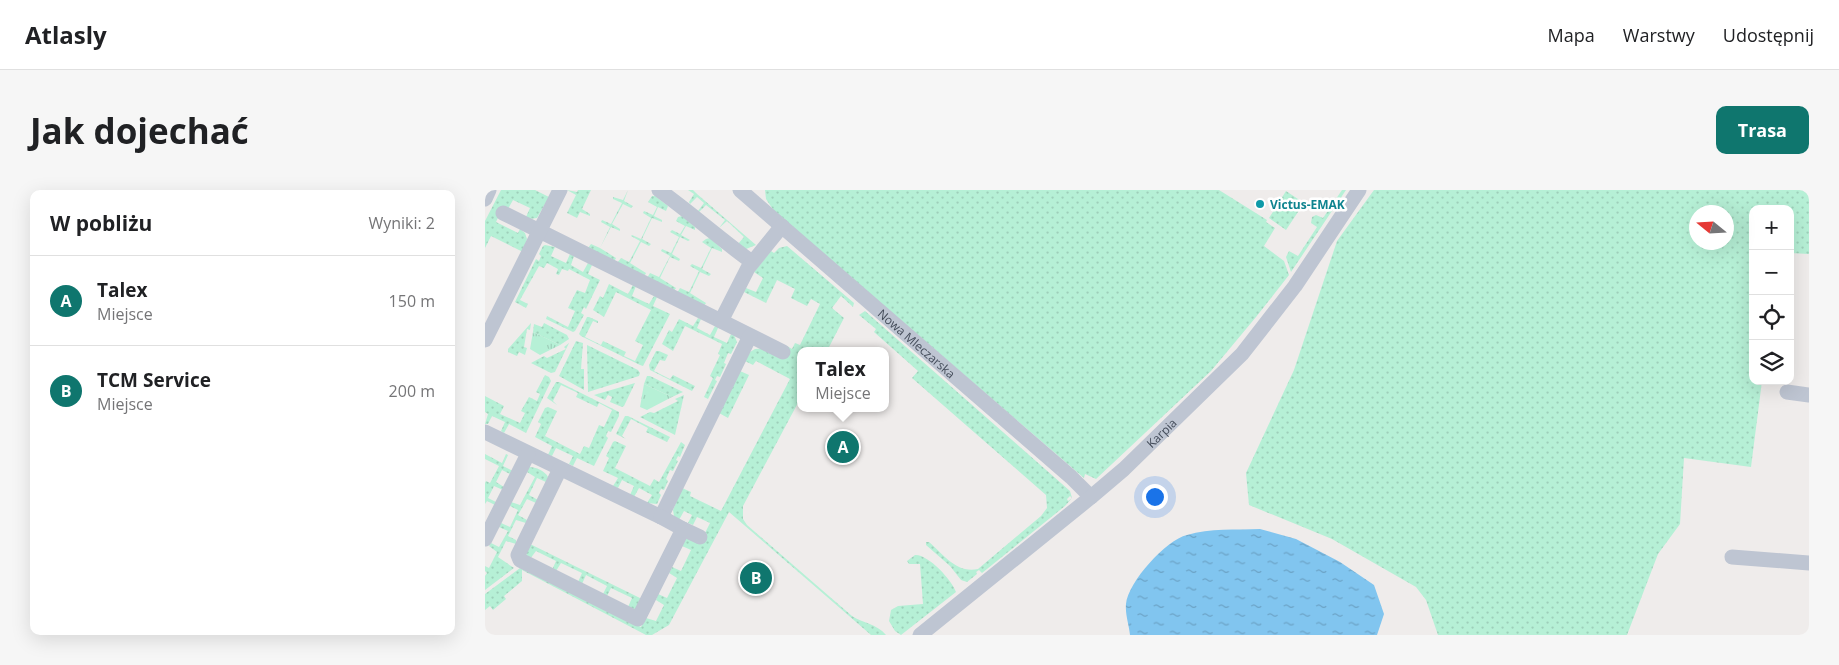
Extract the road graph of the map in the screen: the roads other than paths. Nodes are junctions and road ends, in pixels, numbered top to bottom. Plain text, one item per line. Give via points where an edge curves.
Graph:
1 (489, 190) edge
2 (560, 190) edge
3 (659, 190) edge
4 (740, 190) edge
5 (1359, 190) edge
6 (485, 198) edge
7 (503, 214) dead end
8 (782, 226) junction
9 (539, 231) junction
10 (752, 262) junction
11 (721, 321) junction
12 (750, 336) junction
13 (485, 340) edge
14 (783, 352) dead end
15 (1787, 392) dead end
16 (1809, 395) edge
17 (485, 432) edge
18 (528, 454) junction
19 (560, 469) junction
20 (1091, 497) junction
21 (661, 517) junction
22 (683, 529) junction
23 (700, 537) dead end
24 (485, 539) edge
25 (1732, 557) dead end
26 (1809, 564) edge
27 (920, 635) edge

1 - 6 street
2 - 9 street
3 - 10 street
4 - 8 street, Nowa Mleczarska
5 - 20 street, Karpia via 1295,286 1242,354
7 - 9 street
8 - 10 street
8 - 20 street, Nowa Mleczarska
9 - 11 street
9 - 13 street
10 - 11 street
11 - 12 street
12 - 14 street
12 - 21 street
15 - 16 street
17 - 18 street
18 - 19 street
18 - 24 street
19 - 21 street
19 - 22 street via 518,555 520,560 638,619
20 - 27 street, Karpia
21 - 22 street
22 - 23 street
25 - 26 street

